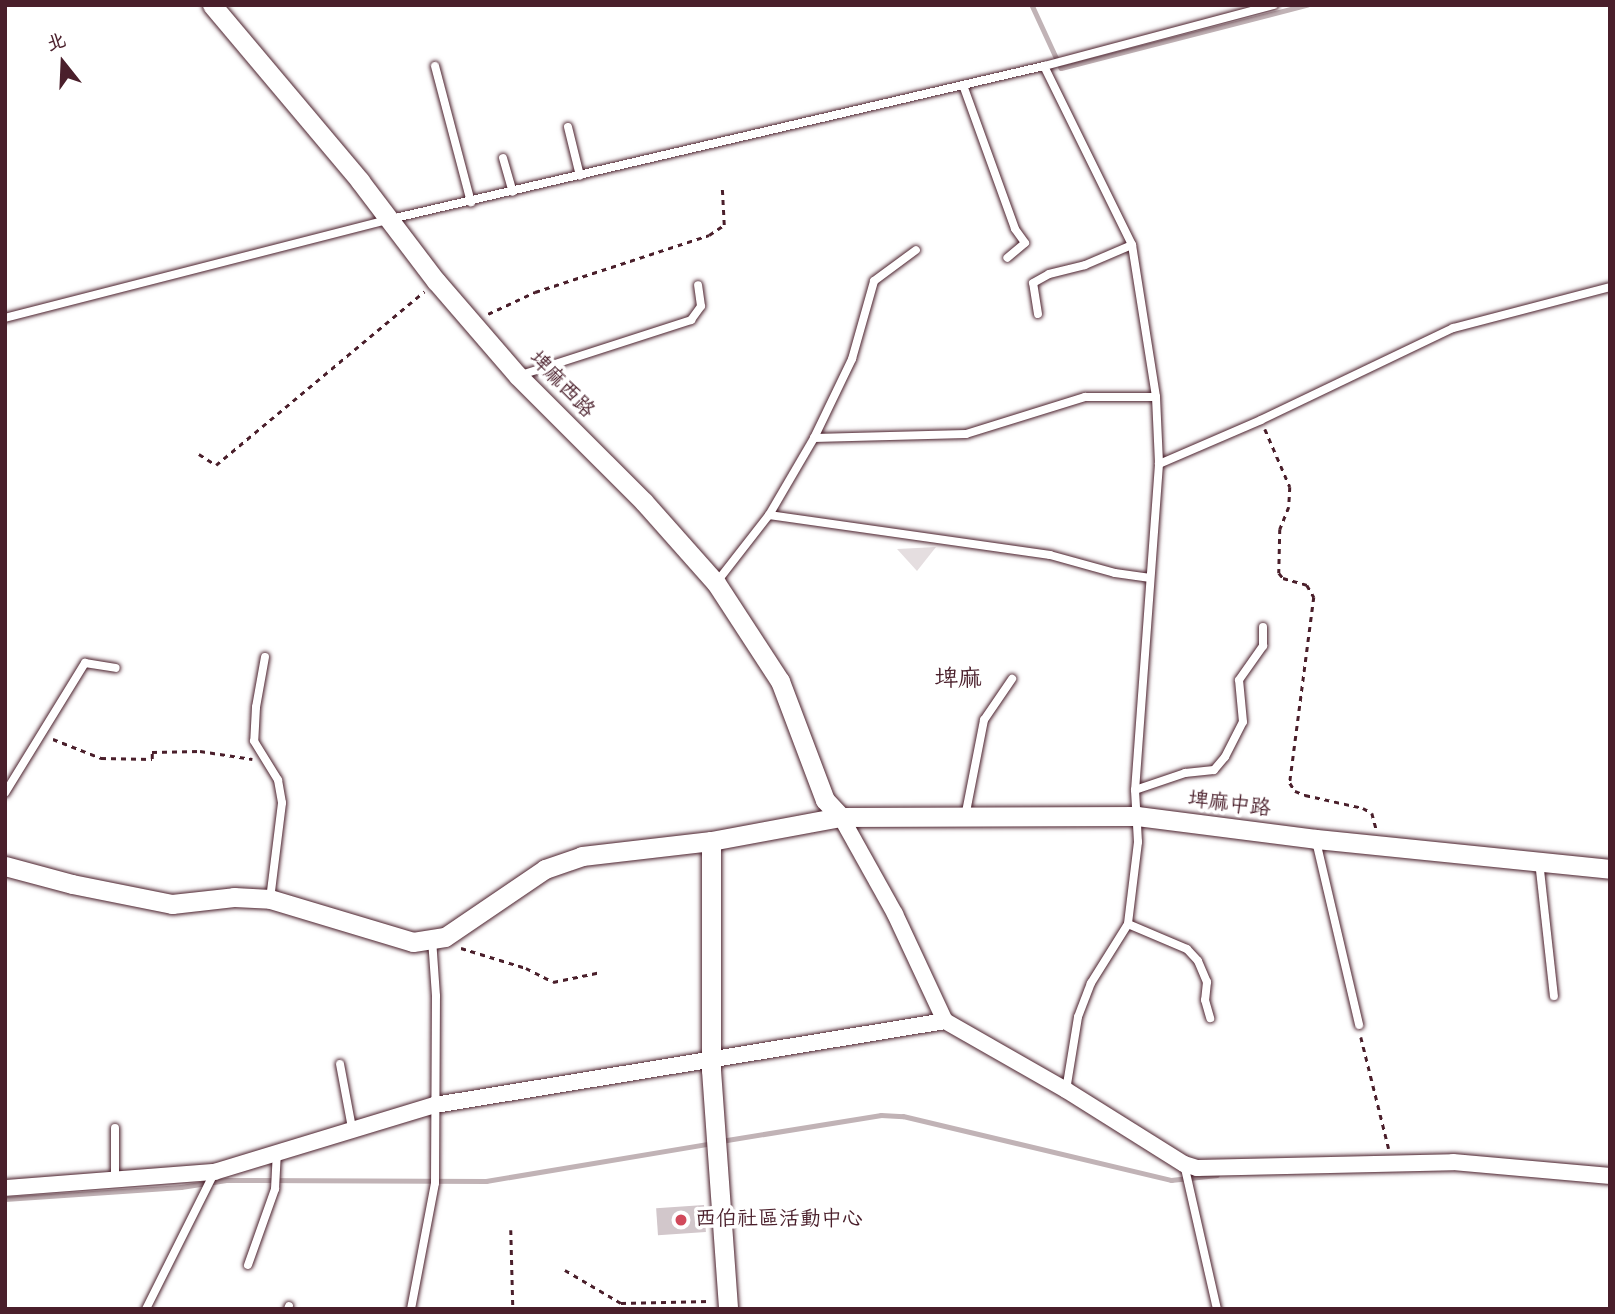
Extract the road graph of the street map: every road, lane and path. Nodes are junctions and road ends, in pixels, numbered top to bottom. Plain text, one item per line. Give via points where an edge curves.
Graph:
1 (212, 5) edge
2 (1275, 5) edge
3 (1048, 65) junction
4 (435, 66) dead end
5 (964, 85) junction
6 (568, 127) dead end
7 (503, 158) dead end
8 (580, 176) junction
9 (722, 188) dead end
10 (513, 192) junction
11 (471, 202) junction
12 (391, 219) junction
13 (1132, 245) junction
14 (916, 250) dead end
15 (1007, 258) dead end
16 (436, 281) junction
17 (698, 285) dead end
18 (1610, 287) edge
19 (1038, 314) dead end
20 (5, 318) edge
21 (474, 321) junction
22 (518, 376) junction
23 (1156, 397) junction
24 (1261, 419) junction
25 (814, 438) junction
26 (199, 454) dead end
27 (1159, 464) junction
28 (769, 515) junction
29 (1149, 578) junction
30 (716, 583) junction
31 (1263, 627) dead end
32 (265, 657) dead end
33 (116, 668) dead end
34 (1012, 679) dead end
35 (44, 735) junction
36 (265, 760) junction
37 (1135, 790) junction
38 (5, 793) edge
39 (1137, 816) junction
40 (841, 817) junction
41 (965, 817) junction
42 (1316, 839) junction
43 (711, 841) junction
44 (1379, 846) junction
45 (1539, 861) junction
46 (5, 866) edge
47 (1610, 869) edge
48 (270, 899) junction
49 (1128, 924) junction
50 (438, 938) junction
51 (601, 972) dead end
52 (1554, 996) dead end
53 (1210, 1018) dead end
54 (945, 1020) junction
55 (1359, 1026) joint
56 (712, 1058) junction
57 (340, 1065) dead end
58 (1066, 1090) junction
59 (435, 1105) junction
60 (115, 1128) dead end
61 (352, 1128) junction
62 (277, 1152) junction
63 (1392, 1163) junction
64 (1184, 1164) junction
65 (214, 1172) junction
66 (1610, 1176) edge
67 (115, 1181) junction
68 (5, 1188) edge
69 (511, 1230) dead end
70 (248, 1265) dead end
71 (565, 1270) dead end
72 (728, 1305) edge
73 (146, 1309) edge
74 (411, 1309) edge
75 (513, 1309) edge
76 (1217, 1309) edge

1 - 12 street, 埤麻西路
2 - 3 lane
3 - 5 lane
3 - 13 lane
4 - 11 lane
5 - 8 lane
5 - 15 lane via 1024,243
6 - 8 lane
7 - 10 lane
8 - 10 lane
9 - 21 path via 724,225 709,235 535,292
10 - 11 lane
11 - 12 lane
12 - 16 street, 埤麻西路
12 - 20 lane
13 - 19 lane via 1033,284
13 - 23 lane
14 - 25 lane via 874,281 852,359
16 - 21 street, 埤麻西路
16 - 26 path via 216,465
17 - 22 lane via 701,306 691,320
18 - 24 lane via 1453,328
21 - 22 street, 埤麻西路
22 - 30 street, 埤麻西路 via 644,502
23 - 25 lane via 1085,397 966,434
23 - 27 lane
24 - 27 lane
24 - 44 path via 1290,487 1289,507 1280,529 1279,573 1307,585 1314,597 1290,783 1305,795 1372,813
25 - 28 lane
27 - 29 lane
28 - 29 lane via 1050,555
28 - 30 lane
29 - 37 lane
30 - 40 street, 埤麻西路 via 780,681 825,800
31 - 37 lane via 1263,646 1239,680 1243,722 1225,757 1214,770 1185,772
32 - 36 lane via 254,741
33 - 35 lane via 85,663
34 - 41 lane via 984,720
35 - 36 path via 102,758 152,758 152,752 200,751
35 - 38 lane
36 - 48 lane via 278,780 282,803
37 - 39 lane
39 - 41 street, 埤麻中路
39 - 42 street, 埤麻中路
39 - 49 lane
40 - 41 street, 埤麻中路
40 - 43 street, 埤麻中路
40 - 54 street via 895,914
42 - 44 street, 埤麻中路
42 - 55 lane
43 - 50 street, 埤麻中路 via 582,856 545,869
43 - 56 street
44 - 45 street, 埤麻中路
45 - 47 street, 埤麻中路
45 - 52 lane
46 - 48 street via 173,904 234,897
48 - 50 street via 413,942
49 - 53 lane via 1187,949 1198,961 1207,982
49 - 58 lane via 1091,983 1078,1017
50 - 51 path via 526,968 552,982
50 - 59 lane
54 - 56 street
54 - 58 street
55 - 63 path
56 - 59 street
56 - 72 street
57 - 61 lane
58 - 64 street
59 - 61 street
59 - 74 lane via 435,1183
60 - 67 lane
61 - 62 street
62 - 65 street
62 - 70 lane via 275,1189
63 - 64 street via 1197,1168
63 - 66 street via 1453,1162
64 - 76 lane
65 - 67 street
65 - 73 lane
67 - 68 street
69 - 75 path
71 - 72 path via 621,1303

